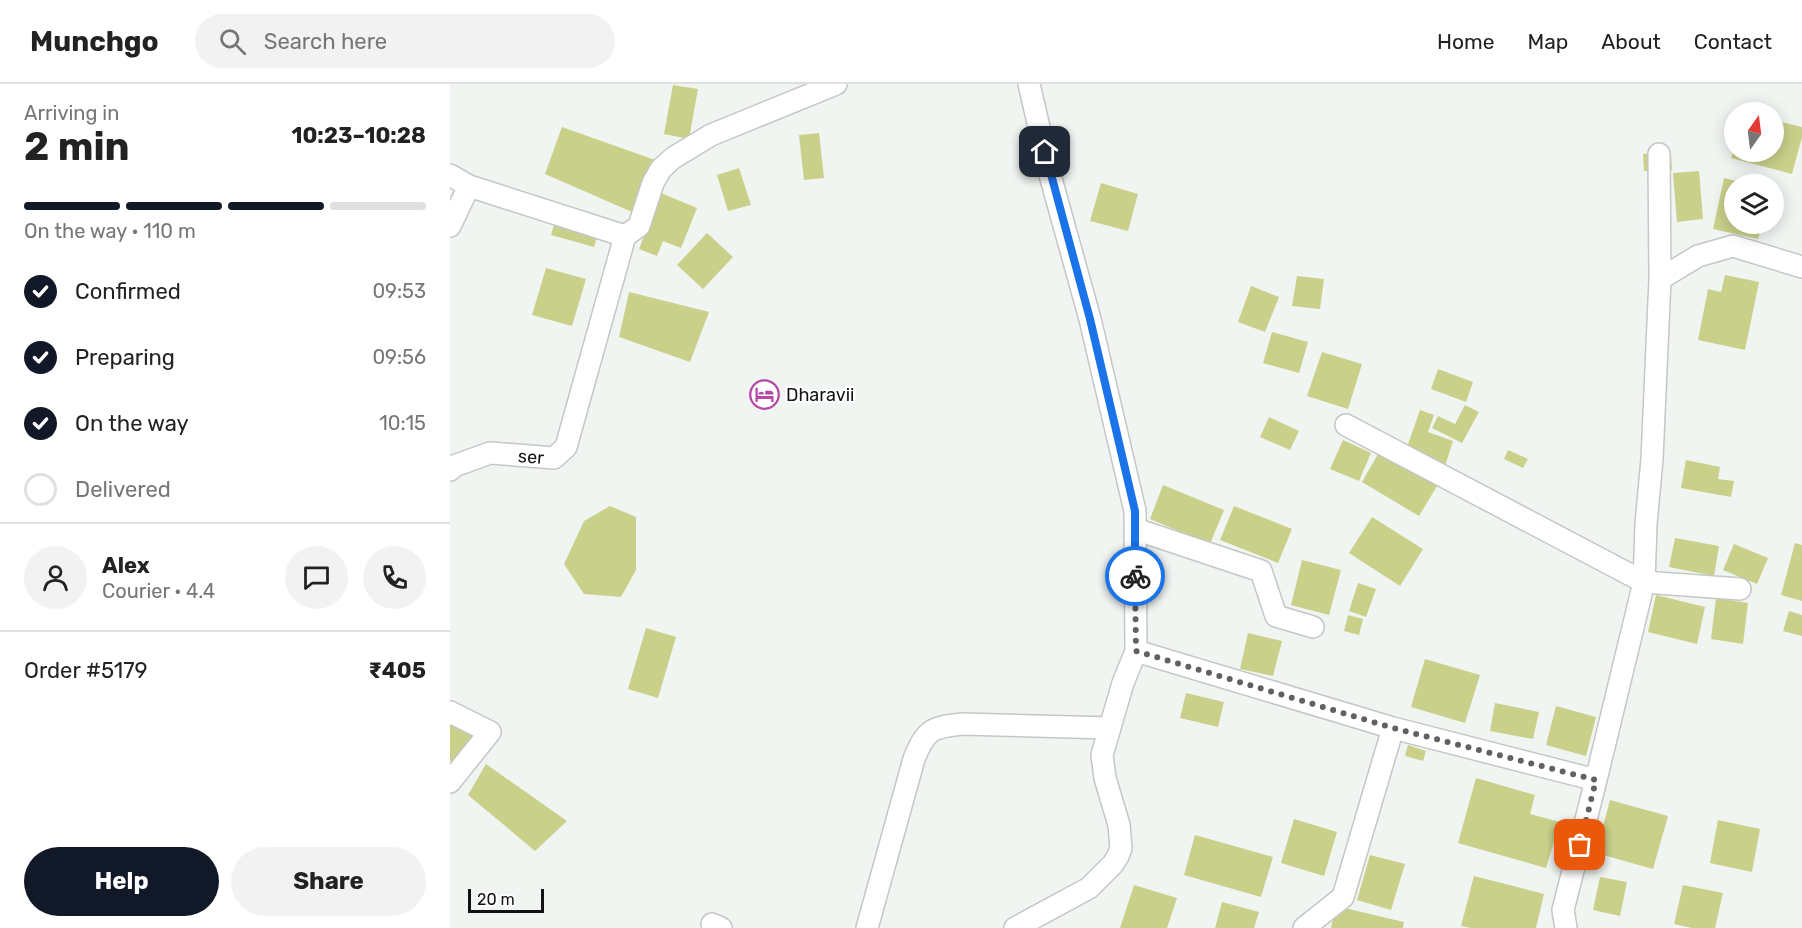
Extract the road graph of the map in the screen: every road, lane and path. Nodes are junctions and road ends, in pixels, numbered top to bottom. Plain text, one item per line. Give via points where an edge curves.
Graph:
1 (836, 84) edge
2 (1029, 84) edge
3 (1659, 154) dead end
4 (450, 175) edge
5 (469, 186) junction
6 (450, 226) edge
7 (625, 236) junction
8 (1802, 267) edge
9 (1660, 279) junction
10 (1346, 425) dead end
11 (450, 470) edge
12 (1135, 529) junction
13 (1644, 582) junction
14 (1740, 589) dead end
15 (1313, 627) dead end
16 (1136, 651) junction
17 (450, 712) edge
18 (1110, 728) junction
19 (1393, 728) junction
20 (1596, 780) junction
21 (450, 782) edge
22 (867, 928) edge
23 (1015, 928) edge
24 (1304, 928) edge
25 (1566, 928) edge

1 - 7 street via 684,149 661,169 652,183 639,226
2 - 12 street via 1090,319 1135,511
3 - 9 street
4 - 5 street
5 - 6 street
5 - 7 street
7 - 11 street, ser via 566,447 554,458 490,453
8 - 9 street via 1733,246 1698,256
9 - 13 street
10 - 13 street
12 - 15 street via 1261,571 1276,616
12 - 16 street
13 - 14 street
13 - 20 street
16 - 18 street
16 - 19 street
17 - 21 street via 490,732
18 - 22 street via 963,724 927,734 914,759
18 - 23 street via 1102,765 1119,825 1118,856 1089,888
19 - 20 street
19 - 24 street via 1343,897
20 - 25 street via 1563,910

